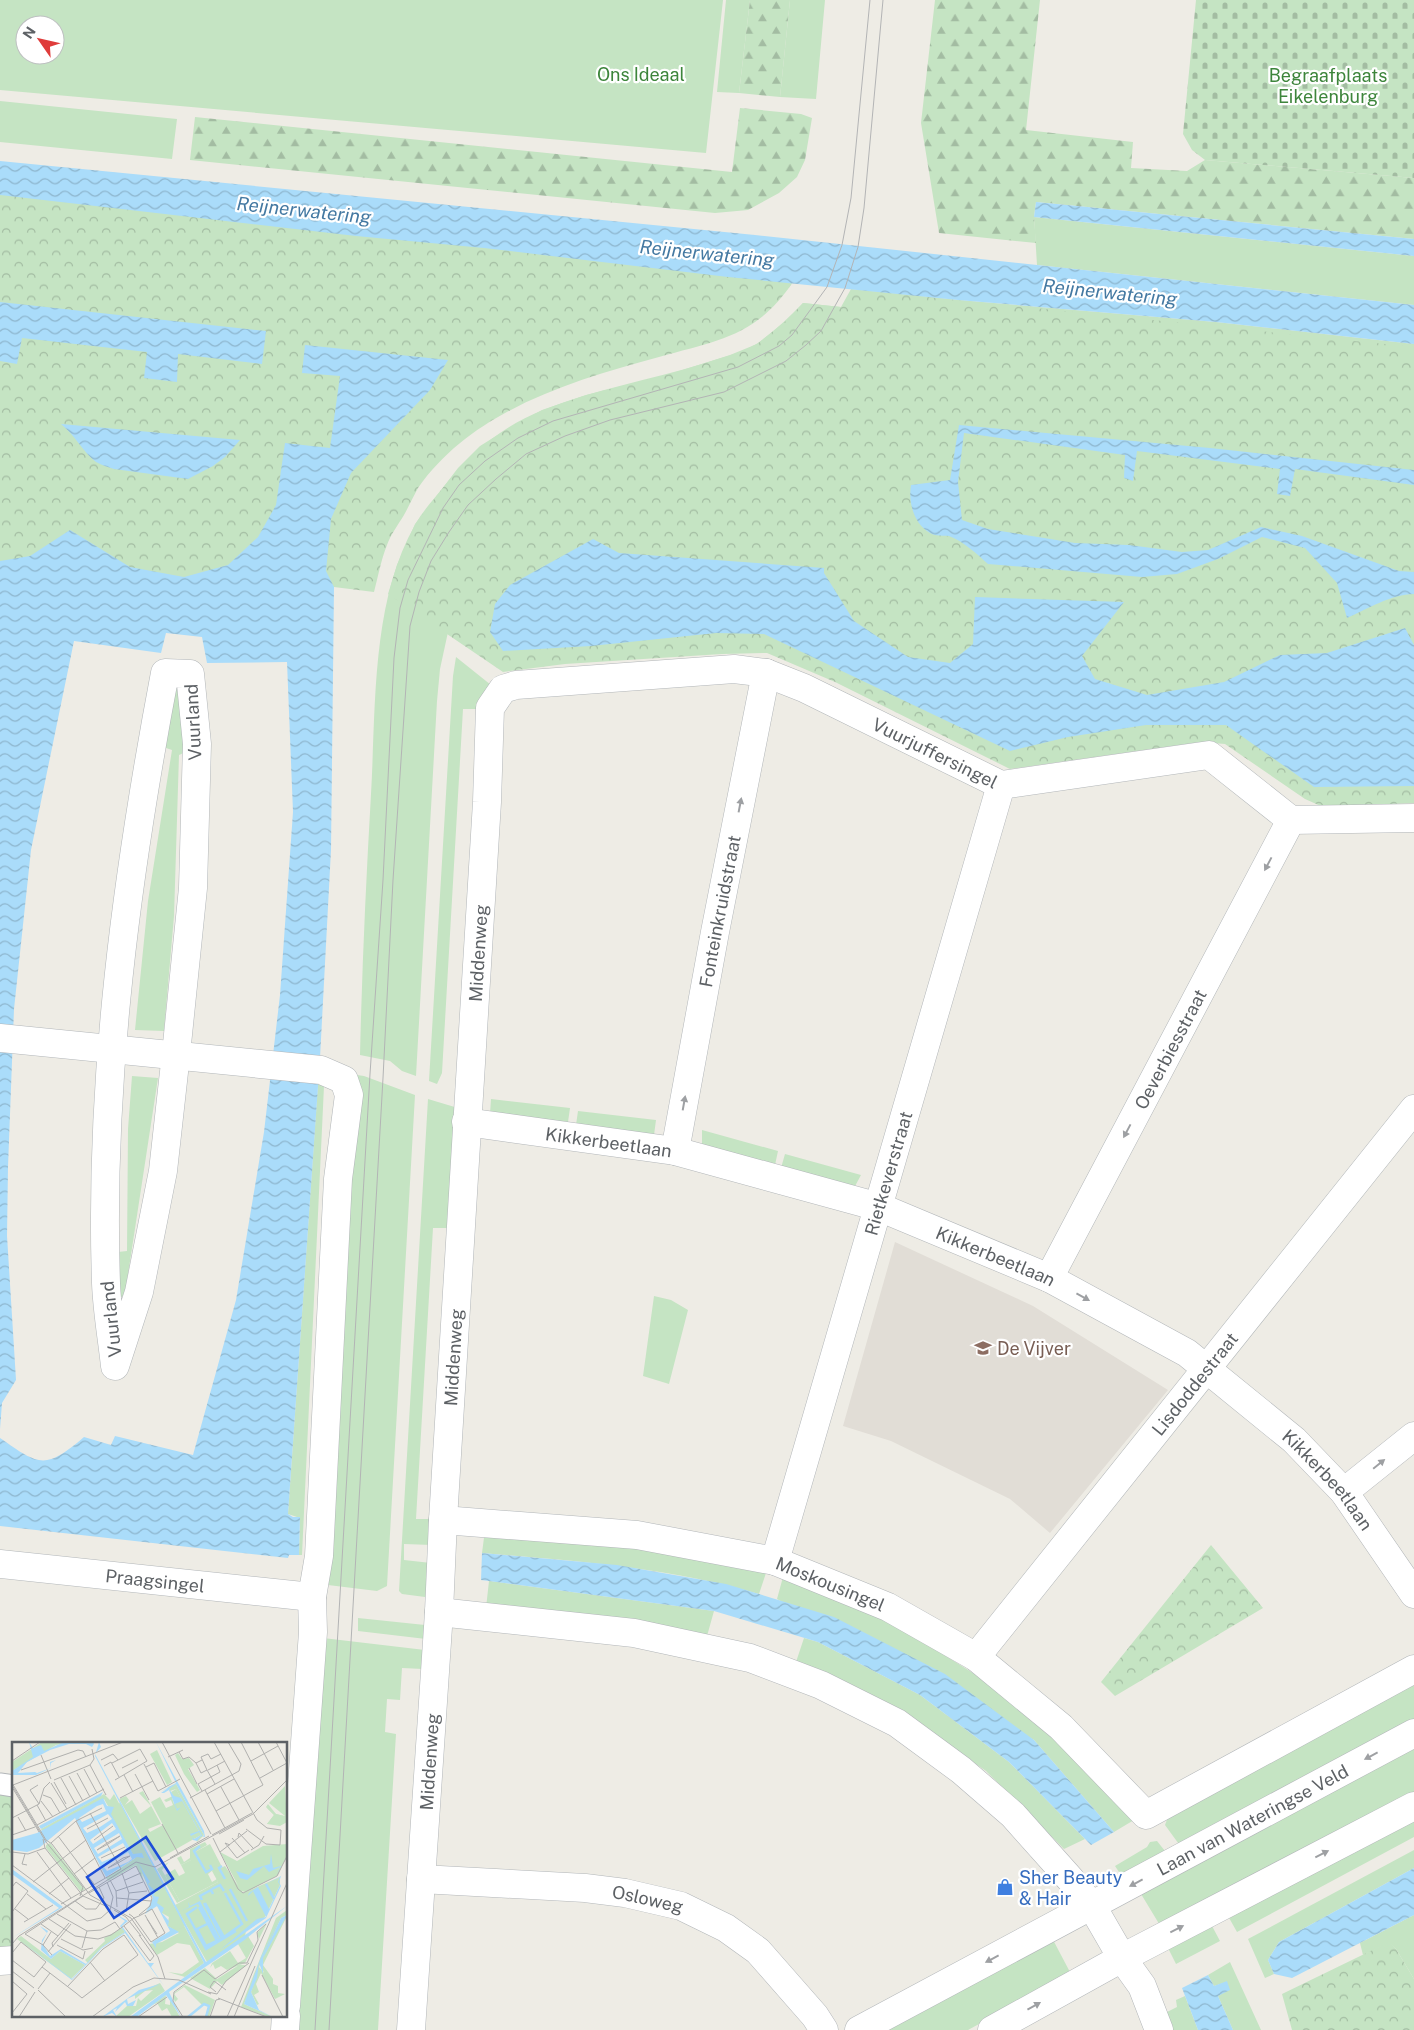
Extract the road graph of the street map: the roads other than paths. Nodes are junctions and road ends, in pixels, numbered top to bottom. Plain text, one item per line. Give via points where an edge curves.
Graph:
1 (766, 673) junction
2 (503, 688) joint
3 (1001, 785) junction
4 (1414, 818) edge
5 (1291, 820) junction
6 (0, 1038) edge
7 (112, 1048) junction
8 (176, 1054) junction
9 (1414, 1110) edge
10 (466, 1122) junction
11 (675, 1151) junction
12 (879, 1207) junction
13 (1049, 1278) junction
14 (1207, 1368) junction
15 (1414, 1436) edge
16 (1344, 1492) junction
17 (443, 1520) junction
18 (775, 1561) junction
19 (0, 1564) edge
20 (1414, 1594) edge
21 (312, 1598) junction
22 (439, 1612) junction
23 (976, 1658) junction
24 (1414, 1669) edge
25 (1414, 1733) edge
26 (1414, 1806) edge
27 (420, 1879) junction
28 (1092, 1906) junction
29 (288, 1957) edge
30 (1122, 1958) junction
31 (411, 2030) edge
32 (824, 2030) edge
33 (859, 2030) edge
34 (992, 2030) edge
35 (1159, 2030) edge

1 - 2 street, Vuurjuffersingel via 734,669
1 - 3 street, Vuurjuffersingel via 804,688
11 -> 1 street, Fonteinkruidstraat via 714,932
2 - 10 street, Middenweg via 490,708
3 - 5 street, Vuurjuffersingel via 1210,755
3 - 12 street, Rietkeverstraat
4 - 5 street
5 -> 13 street, Oeverbiesstraat
6 - 7 street
7 - 8 street
7 - 8 street, Vuurland via 105,1169 106,1285 115,1366 139,1292 161,1180
7 - 8 street, Vuurland via 131,872 165,673 190,674 197,744 193,888
8 - 21 street via 332,1075 348,1095 338,1179 320,1556
9 - 14 street, Lisdoddestraat
10 - 11 street, Kikkerbeetlaan
10 - 17 street, Middenweg
11 - 12 street, Kikkerbeetlaan
12 - 13 street, Kikkerbeetlaan
12 - 18 street, Rietkeverstraat
13 -> 14 street, Kikkerbeetlaan via 1187,1353
14 - 16 street, Kikkerbeetlaan via 1294,1440
14 - 23 street, Lisdoddestraat
16 -> 15 street
16 - 20 street, Kikkerbeetlaan
17 - 18 street, Moskousingel via 637,1535
17 - 22 street, Middenweg
18 - 23 street, Moskousingel via 888,1607
19 - 21 street, Praagsingel
21 - 29 street
22 - 27 street, Middenweg
22 - 28 street via 634,1633 750,1658 820,1685 897,1723 961,1770 1013,1815
23 - 24 street, Moskousingel via 1061,1727 1146,1815
25 -> 28 street, Laan van Wateringse Veld
30 -> 26 street
27 - 31 street, Middenweg
27 - 32 street, Osloweg via 585,1888 681,1906 726,1928 758,1951
28 - 30 street
28 -> 33 street, Laan van Wateringse Veld
34 -> 30 street
30 - 35 street via 1142,1986

